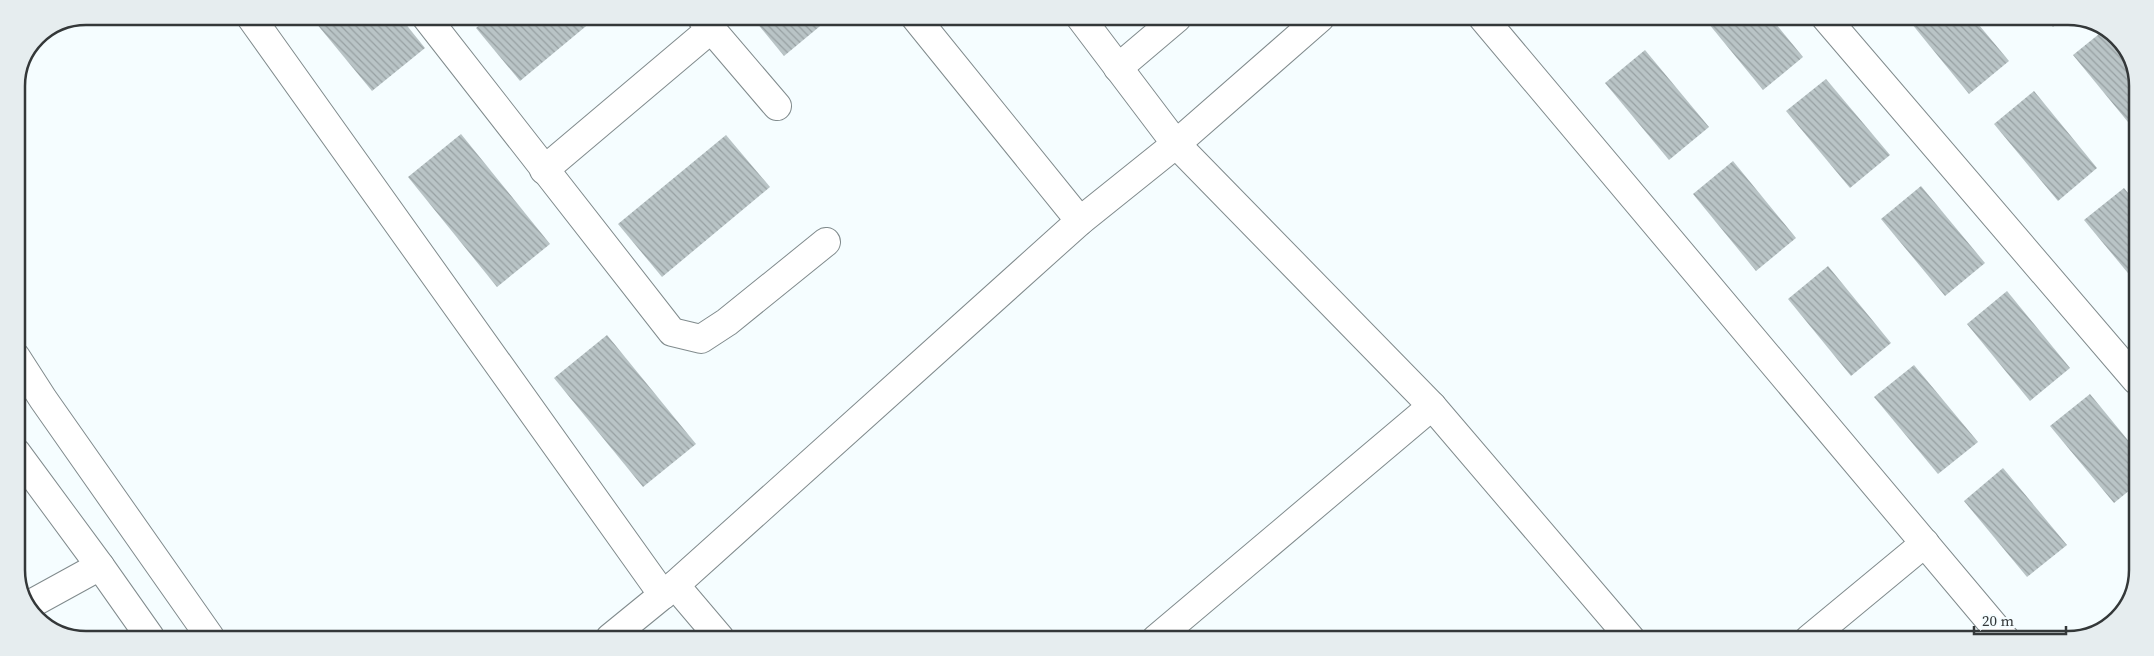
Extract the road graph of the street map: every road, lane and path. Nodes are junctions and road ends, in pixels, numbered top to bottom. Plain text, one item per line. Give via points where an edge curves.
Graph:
1 (257, 25) edge
2 (432, 25) edge
3 (704, 25) edge
4 (708, 25) edge
5 (921, 25) edge
6 (1085, 25) edge
7 (1169, 25) edge
8 (1312, 25) edge
9 (1489, 25) edge
10 (1832, 25) edge
11 (1118, 68) junction
12 (777, 106) dead end
13 (1176, 144) junction
14 (544, 170) junction
15 (1080, 221) junction
16 (826, 242) dead end
17 (2129, 372) edge
18 (25, 377) edge
19 (1432, 406) junction
20 (25, 464) edge
21 (1925, 543) junction
22 (100, 566) junction
23 (669, 590) junction
24 (34, 602) edge
25 (146, 631) edge
26 (205, 631) edge
27 (619, 631) edge
28 (713, 631) edge
29 (1165, 631) edge
30 (1624, 631) edge
31 (1819, 631) edge
32 (1998, 631) edge

1 - 23 street
2 - 14 street
3 - 14 street
4 - 12 street
5 - 15 street
6 - 11 street
7 - 11 street
8 - 13 street
9 - 21 street
10 - 17 street
11 - 13 street
13 - 15 street
13 - 19 street
14 - 16 street via 672,332 701,339 727,322
15 - 23 street
18 - 26 street
19 - 29 street
19 - 30 street
20 - 22 street
21 - 31 street
21 - 32 street
22 - 24 street
22 - 25 street
23 - 27 street
23 - 28 street

